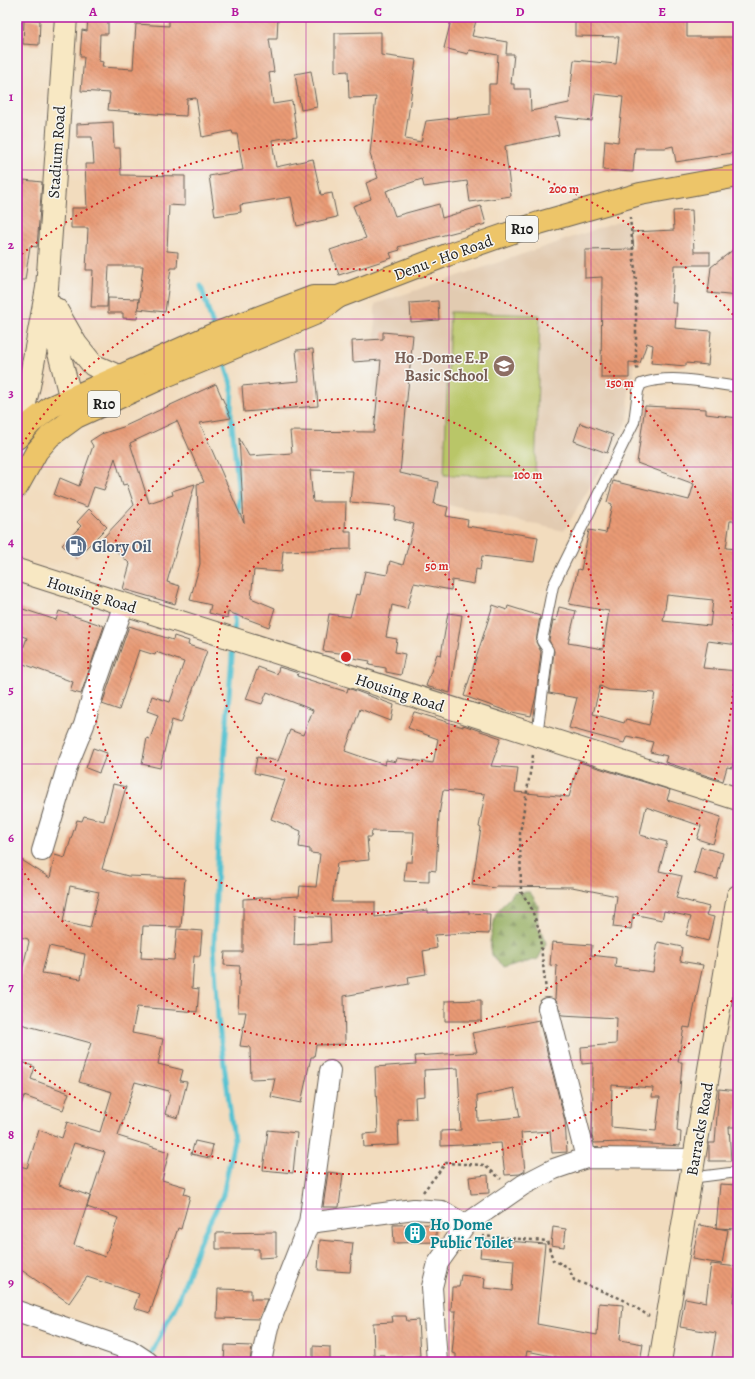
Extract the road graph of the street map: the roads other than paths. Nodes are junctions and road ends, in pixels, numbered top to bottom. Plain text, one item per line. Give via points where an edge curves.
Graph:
1 (66, 17) edge
2 (738, 176) edge
3 (47, 288) junction
4 (218, 343) junction
5 (118, 376) junction
6 (738, 387) edge
7 (70, 397) junction
8 (76, 418) junction
9 (17, 438) edge
10 (17, 487) edge
11 (17, 570) edge
12 (124, 604) junction
13 (537, 737) junction
14 (738, 799) edge
15 (42, 851) dead end
16 (738, 896) edge
17 (548, 1008) road end
18 (330, 1070) dead end
19 (586, 1158) junction
20 (692, 1169) junction
21 (738, 1172) edge
22 (309, 1223) junction
23 (462, 1230) junction
24 (17, 1311) edge
25 (143, 1359) edge
26 (260, 1362) edge
27 (437, 1362) edge
28 (660, 1362) edge

1 - 3 street, Stadium Road
2 - 4 main road, Denu - Ho Road / R10 via 640,194 504,235 338,297 317,313
3 - 5 street, Stadium Road via 76,344 93,364
3 - 7 street, Stadium Road via 56,341
3 - 9 street, Stadium Road
4 - 5 main road, Denu - Ho Road / R10
4 - 8 main road, Denu - Ho Road / R10
5 - 7 main road, Denu - Ho Road / R10
6 - 13 lane via 654,379 641,384 634,422 553,586 542,641 548,650
7 - 8 street, Stadium Road
7 - 9 main road, Denu - Ho Road / R10 via 51,407
8 - 10 main road, Denu - Ho Road / R10 via 50,436 37,451
11 - 12 street, Housing Road
12 - 13 street, Housing Road
12 - 15 street via 84,725 68,764
13 - 14 street, Housing Road
16 - 20 street, Barracks Road
17 - 19 street
18 - 22 street
19 - 20 street
19 - 23 street via 554,1169 515,1191
20 - 21 lane
20 - 28 street, Barracks Road
22 - 23 street via 409,1210 442,1211
22 - 26 street via 268,1327
23 - 27 street via 438,1263 432,1287
24 - 25 street via 130,1350

